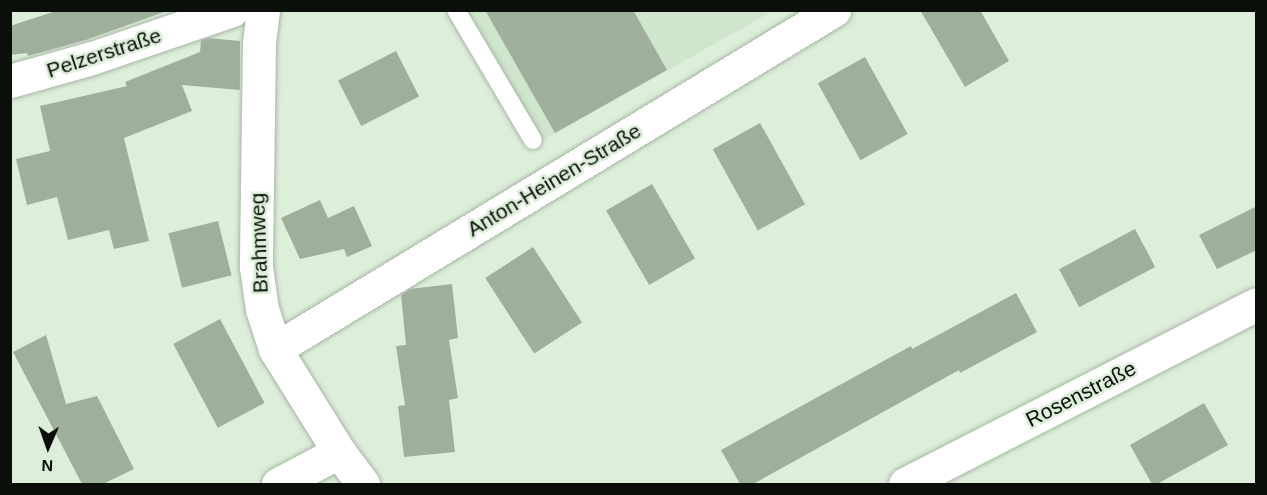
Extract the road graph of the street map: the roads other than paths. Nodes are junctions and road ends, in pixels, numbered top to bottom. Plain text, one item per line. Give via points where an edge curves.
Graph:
1 (231, 10) edge
2 (263, 10) edge
3 (456, 10) edge
4 (834, 10) edge
5 (10, 81) edge
6 (533, 141) dead end
7 (1257, 304) edge
8 (275, 349) junction
9 (339, 452) junction
10 (278, 484) edge
11 (363, 484) edge
12 (905, 484) edge

1 - 5 street, Pelzerstraße via 92,58
2 - 8 street, Brahmweg via 256,267 262,309
3 - 6 lane
4 - 8 street, Anton-Heinen-Straße
7 - 12 street, Rosenstraße
8 - 9 street, Brahmweg
9 - 10 street
9 - 11 street, Brahmweg

